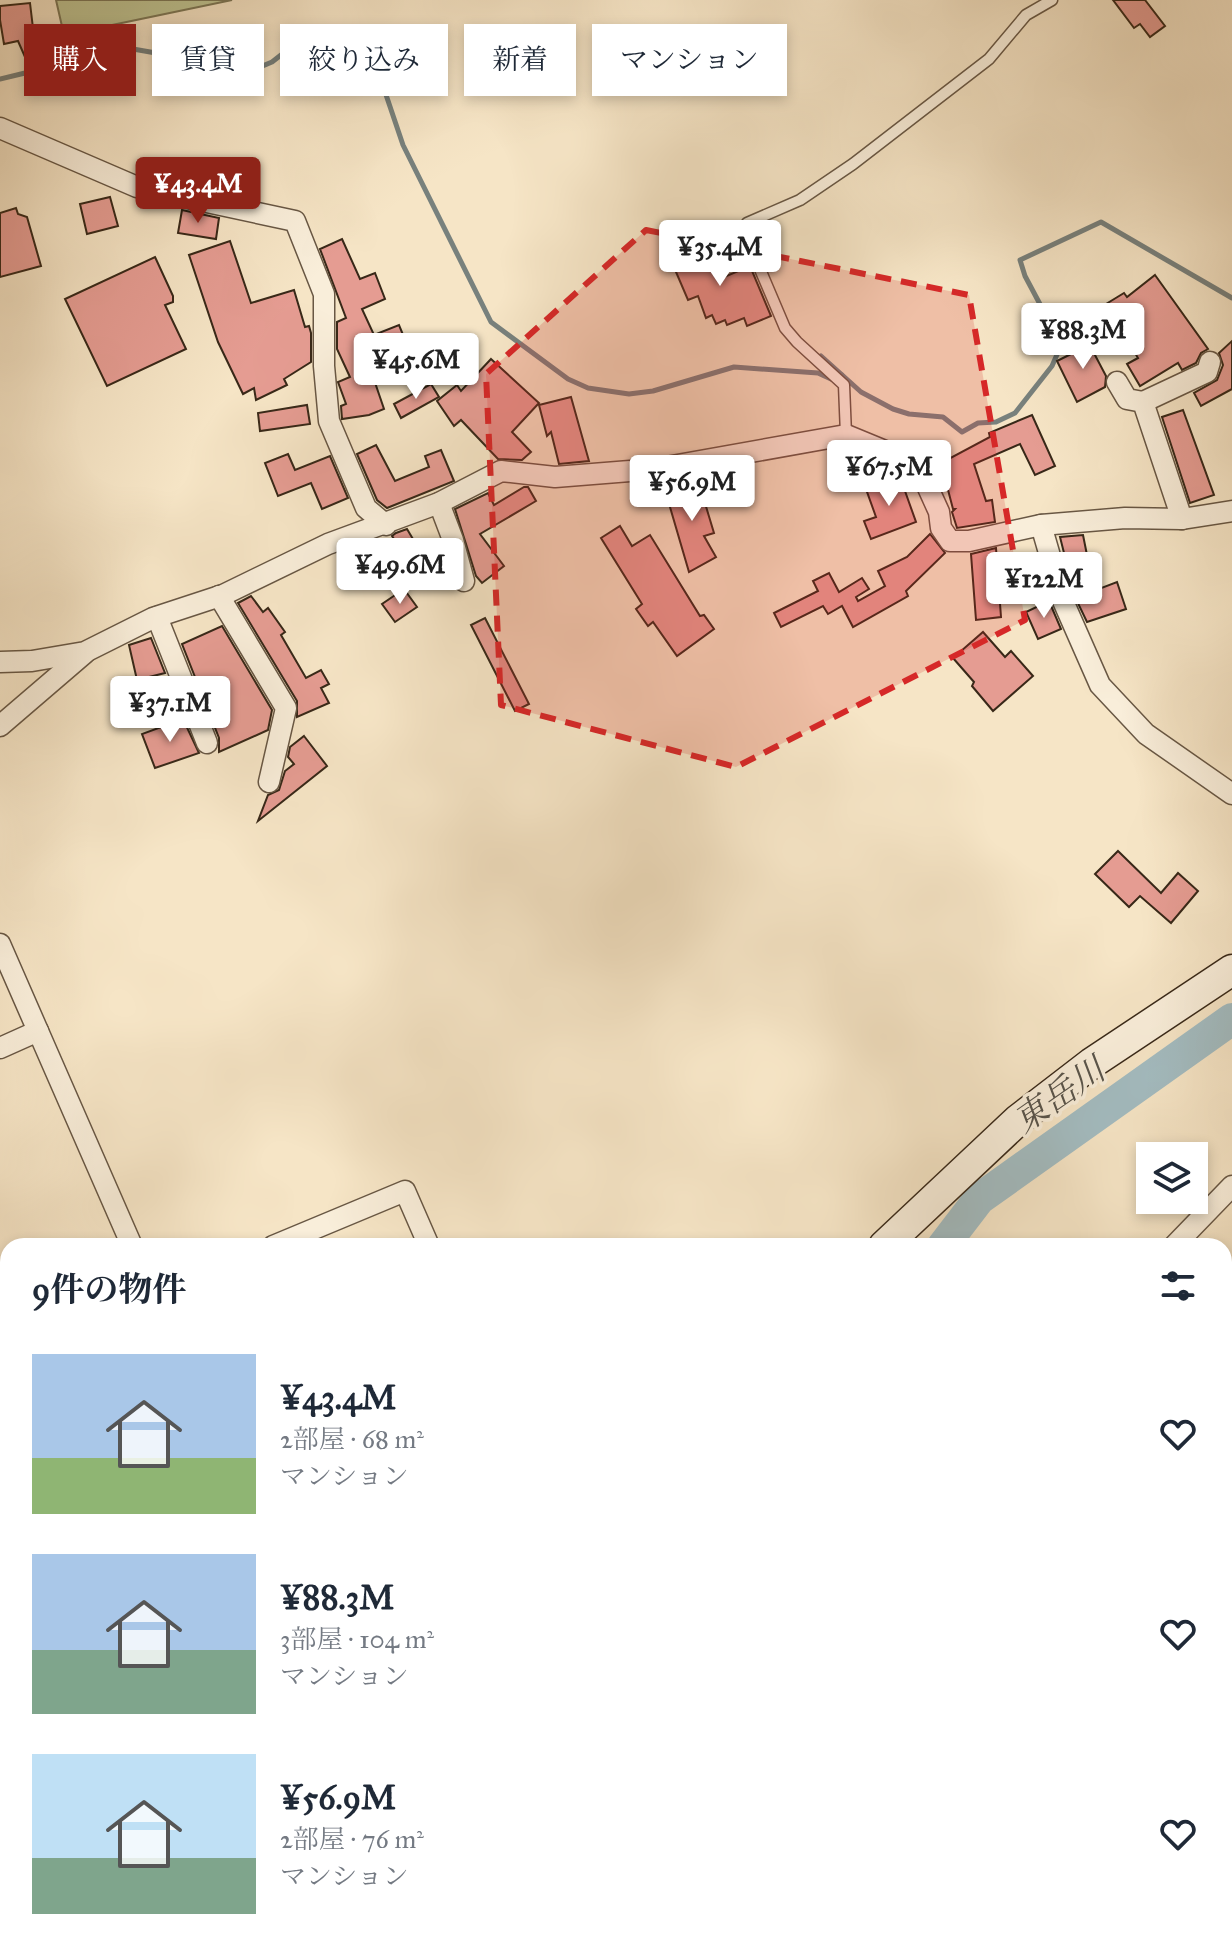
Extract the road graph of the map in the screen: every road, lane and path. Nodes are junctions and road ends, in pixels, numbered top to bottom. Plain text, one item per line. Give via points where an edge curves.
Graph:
1 (1052, 0) edge
2 (0, 128) edge
3 (1210, 362) dead end
4 (1117, 382) dead end
5 (1143, 402) junction
6 (846, 435) junction
7 (439, 503) junction
8 (1232, 511) edge
9 (1182, 519) junction
10 (386, 525) junction
11 (1041, 525) junction
12 (464, 581) dead end
13 (219, 596) junction
14 (157, 617) junction
15 (85, 652) junction
16 (0, 662) edge
17 (0, 726) edge
18 (207, 743) dead end
19 (269, 782) dead end
20 (1232, 794) edge
21 (0, 944) edge
22 (1232, 970) edge
23 (38, 1031) junction
24 (0, 1048) edge
25 (1232, 1186) edge
26 (129, 1238) edge
27 (292, 1238) edge
28 (426, 1238) edge
29 (892, 1238) edge
30 (1182, 1238) edge

1 - 6 lane via 1026,15 989,59 853,164 800,200 743,229 785,328 844,385
2 - 10 street via 137,187 295,221 324,294 329,421 366,508
3 - 5 street via 1207,372
4 - 5 street via 1127,399
5 - 9 street
6 - 7 street via 655,469 555,477 501,471
6 - 11 street via 920,470 950,541
7 - 10 street
7 - 12 street
8 - 9 street
9 - 11 street
10 - 13 street via 328,544
11 - 20 street via 1063,601 1100,685 1146,734
13 - 14 street
13 - 19 street via 291,717
14 - 15 street
14 - 18 street
15 - 16 street
15 - 17 street
21 - 23 street
22 - 29 street via 1092,1063 1018,1120
23 - 24 street
23 - 26 street
25 - 30 street
27 - 28 street via 405,1191

